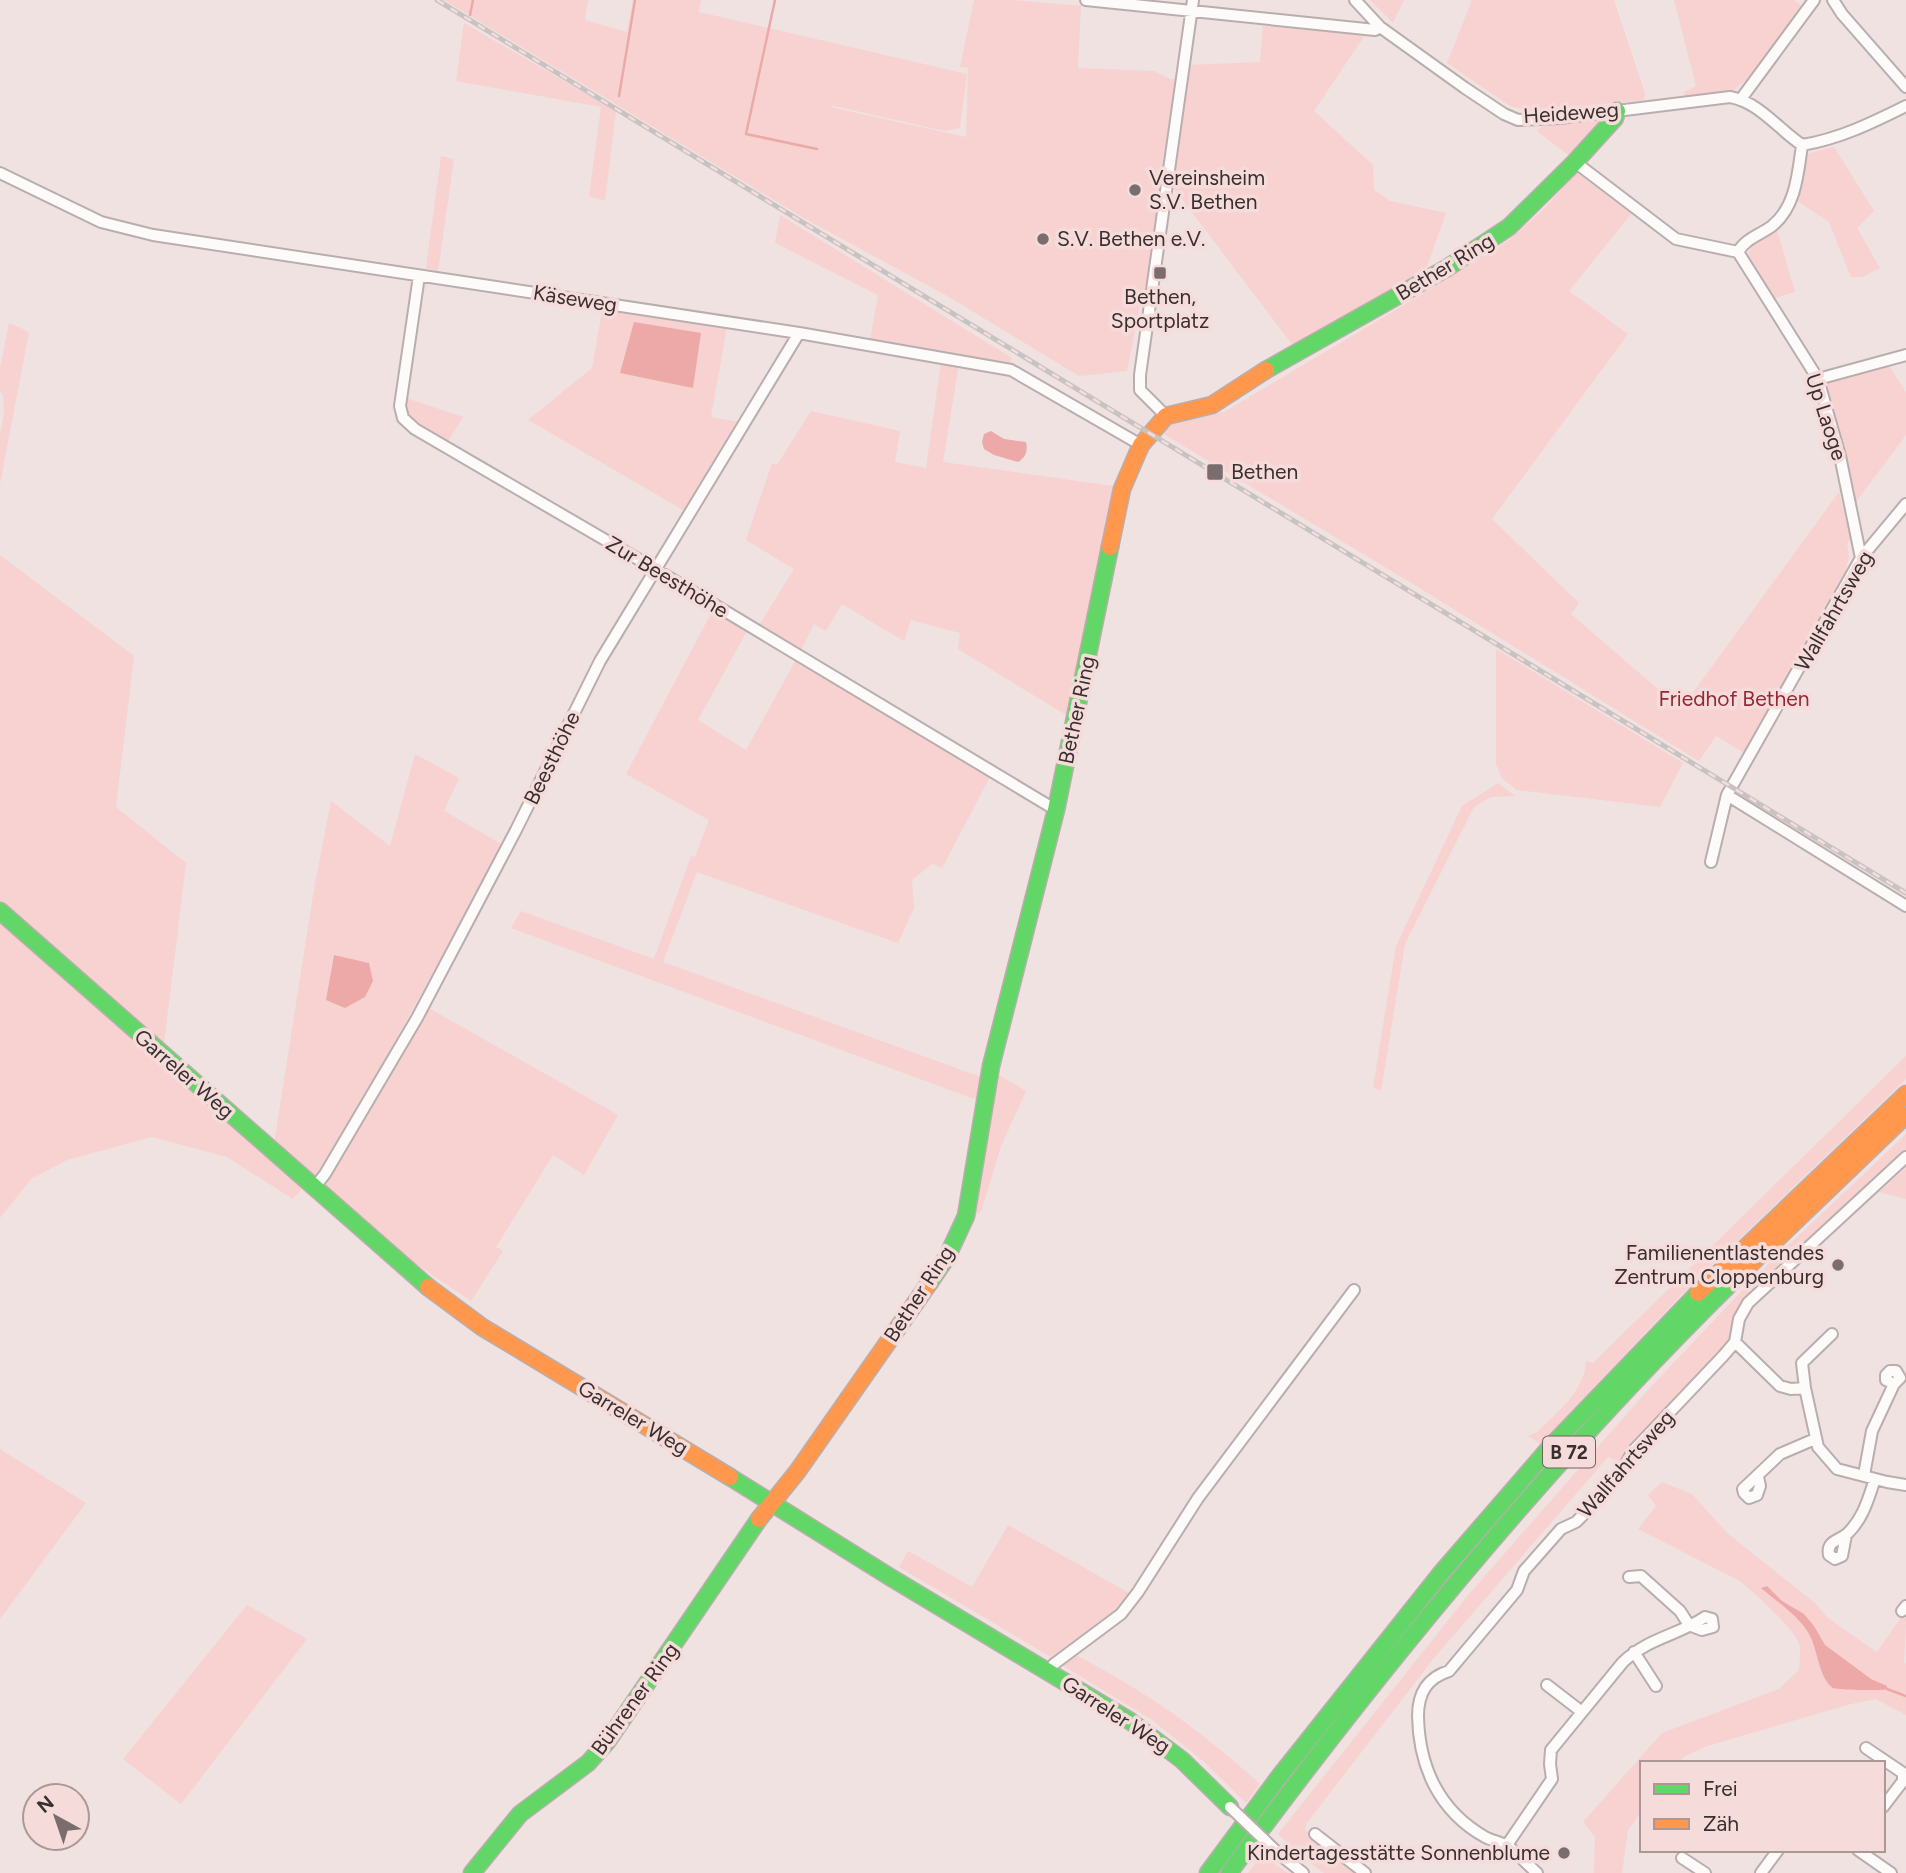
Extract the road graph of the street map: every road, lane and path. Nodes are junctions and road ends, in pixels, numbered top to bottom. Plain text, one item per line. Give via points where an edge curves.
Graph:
1 (1086, 0) edge
2 (1193, 0) edge
3 (1355, 0) edge
4 (1814, 0) edge
5 (1833, 0) edge
6 (1192, 12) junction
7 (1380, 27) junction
8 (1906, 87) edge
9 (1741, 99) junction
10 (1906, 106) edge
11 (1617, 111) junction
12 (1801, 145) junction
13 (1575, 162) junction
14 (0, 173) edge
15 (1738, 252) junction
16 (419, 276) junction
17 (799, 333) junction
18 (1906, 355) edge
19 (1818, 379) junction
20 (1166, 416) junction
21 (1141, 445) junction
22 (1906, 504) edge
23 (1861, 558) junction
24 (655, 569) junction
25 (1727, 795) junction
26 (1056, 810) junction
27 (1711, 862) dead end
28 (1906, 906) edge
29 (0, 911) edge
30 (1906, 1094) edge
31 (1906, 1115) edge
32 (1906, 1157) edge
33 (314, 1188) junction
34 (1354, 1290) dead end
35 (1832, 1334) dead end
36 (1735, 1342) junction
37 (1894, 1384) dead end
38 (1805, 1388) junction
39 (1815, 1438) junction
40 (1758, 1477) dead end
41 (1869, 1477) junction
42 (1906, 1485) edge
43 (772, 1503) junction
44 (1846, 1535) dead end
45 (1629, 1577) dead end
46 (1634, 1652) junction
47 (1048, 1671) junction
48 (1547, 1685) dead end
49 (1656, 1686) dead end
50 (1581, 1712) junction
51 (1866, 1748) dead end
52 (1885, 1804) edge
53 (1230, 1807) joint
54 (1315, 1834) dead end
55 (1507, 1845) junction
56 (1777, 1852) edge
57 (1861, 1852) edge
58 (1682, 1858) dead end
59 (472, 1873) edge
60 (1208, 1873) edge
61 (1229, 1873) edge
62 (1303, 1873) edge
63 (1365, 1873) edge
64 (1537, 1873) edge
65 (1705, 1873) edge
66 (1761, 1873) edge
67 (1891, 1873) edge

1 - 6 street
2 - 6 street
3 - 7 street, Heideweg
4 - 9 street
5 - 8 street
6 - 7 street
6 - 20 street via 1140,375 1140,390
7 - 11 street, Heideweg via 1518,120
9 - 11 street, Heideweg
9 - 12 street
10 - 12 street via 1868,125
11 - 13 main road, Bether Ring
12 - 15 street via 1793,197 1786,212 1743,243
13 - 15 street via 1676,239
13 - 20 main road, Bether Ring via 1509,227 1447,268 1212,405
14 - 16 street, Käseweg via 101,222 153,235
15 - 19 street, Up Laoge
16 - 17 street, Käseweg
16 - 24 street, Zur Beesthöhe via 402,418
17 - 21 street, Käseweg via 1011,370
17 - 24 street, Beesthöhe
18 - 19 street
19 - 23 street, Up Laoge
20 - 21 main road, Bether Ring
21 - 26 main road, Bether Ring via 1122,489
22 - 23 street, Wallfahrtsweg
23 - 25 street, Wallfahrtsweg
24 - 26 street, Zur Beesthöhe
24 - 33 street, Beesthöhe via 600,661 417,1018
25 - 27 street, Wallfahrtsweg
25 - 28 street
26 - 43 main road, Bether Ring via 991,1066 965,1216 947,1256
29 - 33 main road, Garreler Weg
30 - 60 main road, B 72 via 1687,1304 1514,1490 1442,1572
31 - 61 main road, B 72 via 1698,1315 1564,1457 1442,1598
32 - 36 street, Wallfahrtsweg via 1748,1303
33 - 43 main road, Garreler Weg via 482,1327
34 - 47 street via 1198,1497 1121,1614
35 - 38 street via 1802,1363
36 - 38 street via 1780,1386
36 - 55 street, Wallfahrtsweg via 1633,1451 1585,1513 1561,1529 1524,1571 1517,1590 1449,1671 1436,1676 1422,1692 1419,1738 1437,1794 1485,1837
37 - 41 street via 1872,1431
38 - 39 street
39 - 40 street via 1780,1454
39 - 41 street via 1837,1469
41 - 42 street
41 - 44 street via 1865,1511
43 - 47 main road, Garreler Weg
43 - 59 main road, Bührener Ring via 607,1742 588,1763 520,1814
45 - 46 street via 1641,1576 1681,1611 1689,1625
46 - 49 street
46 - 50 street
47 - 53 main road, Garreler Weg via 1157,1740
48 - 50 street
50 - 55 street via 1551,1750 1552,1779
51 - 52 street via 1903,1773 1903,1781
53 - 62 street, Garreler Weg, bridge
54 - 63 street
55 - 64 street, Wallfahrtsweg
56 - 66 street
57 - 67 street
58 - 65 street

